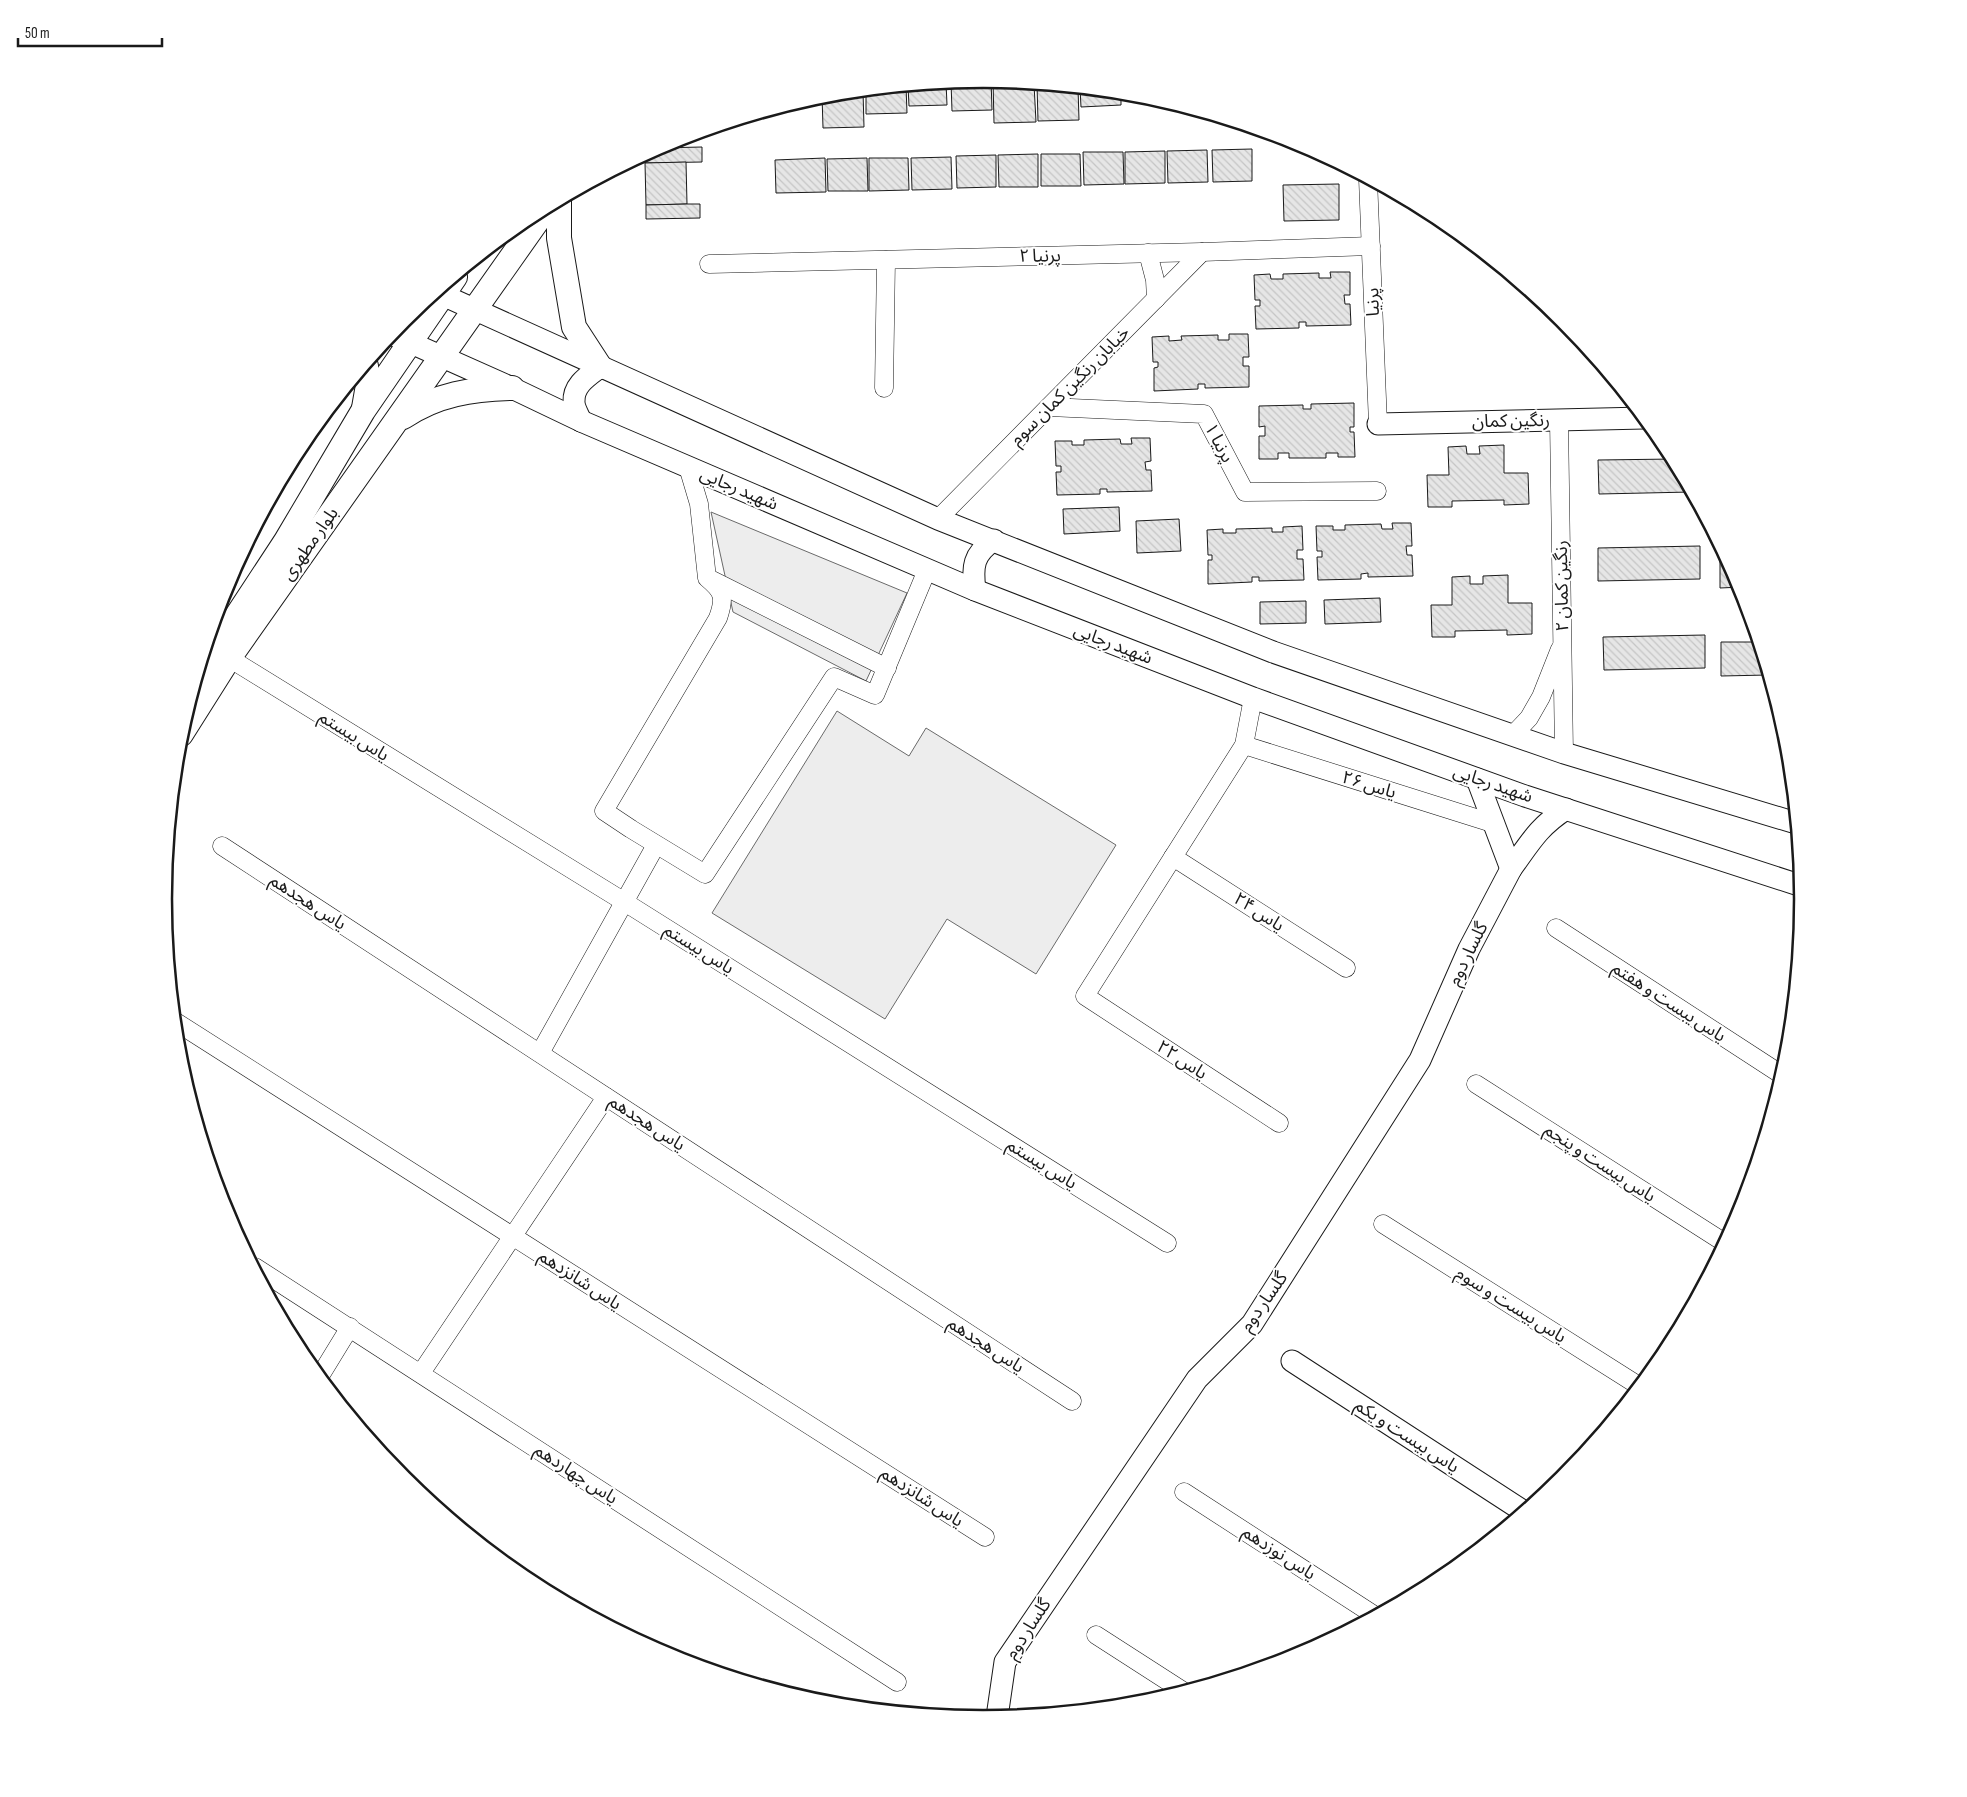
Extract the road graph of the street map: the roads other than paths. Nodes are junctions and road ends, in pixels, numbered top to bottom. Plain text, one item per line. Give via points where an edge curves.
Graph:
1 (1368, 185) edge
2 (559, 208) edge
3 (536, 222) edge
4 (1370, 246) junction
5 (1202, 252) junction
6 (1148, 254) junction
7 (886, 260) junction
8 (709, 264) dead end
9 (448, 290) edge
10 (1156, 299) junction
11 (473, 309) junction
12 (423, 313) edge
13 (401, 338) edge
14 (442, 356) junction
15 (600, 367) junction
16 (367, 373) edge
17 (512, 388) junction
18 (884, 388) dead end
19 (1049, 407) junction
20 (364, 411) junction
21 (1636, 418) edge
22 (1559, 420) junction
23 (397, 421) junction
24 (582, 421) junction
25 (1378, 424) joint
26 (688, 467) junction
27 (1377, 491) dead end
28 (938, 519) junction
29 (994, 540) junction
30 (928, 570) junction
31 (707, 578) junction
32 (975, 590) junction
33 (1563, 641) junction
34 (210, 656) edge
35 (228, 658) junction
36 (887, 668) junction
37 (1253, 698) junction
38 (195, 712) edge
39 (1513, 735) junction
40 (1244, 745) junction
41 (1564, 753) junction
42 (1477, 779) junction
43 (1566, 809) junction
44 (1791, 821) edge
45 (1495, 824) junction
46 (656, 845) junction
47 (222, 846) dead end
48 (1173, 856) junction
49 (1511, 869) junction
50 (1794, 883) edge
51 (624, 901) junction
52 (1556, 928) dead end
53 (1346, 968) dead end
54 (183, 1026) edge
55 (540, 1054) junction
56 (1776, 1072) edge
57 (1476, 1084) dead end
58 (606, 1097) junction
59 (1279, 1123) dead end
60 (1383, 1224) dead end
61 (512, 1236) junction
62 (1719, 1239) edge
63 (1167, 1243) dead end
64 (264, 1272) edge
65 (350, 1327) junction
66 (1292, 1361) dead end
67 (324, 1370) edge
68 (421, 1373) junction
69 (1633, 1383) edge
70 (1072, 1401) dead end
71 (1184, 1492) dead end
72 (1518, 1508) edge
73 (985, 1537) dead end
74 (1369, 1612) edge
75 (1096, 1635) dead end
76 (897, 1682) dead end
77 (1176, 1686) edge
78 (998, 1709) edge

1 - 4 street, پرنیا
2 - 15 main road via 559,238 574,328
3 - 11 main road, بلوار مطهری
4 - 5 street, پرنیا ۲
4 - 25 street, پرنیا
5 - 6 street, پرنیا ۲
5 - 10 street, خیابان رنگین کمان سوم
6 - 7 street, پرنیا ۲
6 - 10 street
7 - 8 street, پرنیا ۲
7 - 18 street
9 - 11 street
10 - 19 street, خیابان رنگین کمان سوم
11 - 14 main road, بلوار مطهری
11 - 15 street
12 - 13 main road, بلوار مطهری
13 - 14 street, شهید رجایی
13 - 20 main road, بلوار مطهری
14 - 17 street, شهید رجایی
14 - 23 main road, بلوار مطهری
15 - 24 street via 584,378 577,388 574,402
15 - 28 street
16 - 20 main road
17 - 23 main road via 451,394 414,409
17 - 24 street, شهید رجایی
19 - 27 street, پرنیا ۱ via 1204,414 1245,492
19 - 28 street, خیابان رنگین کمان سوم
20 - 34 main road, بلوار مطهری via 286,541
21 - 22 street, رنگین کمان
22 - 25 street, رنگین کمان
22 - 33 street, رنگین کمان ۲
23 - 35 main road, بلوار مطهری
24 - 26 street, شهید رجایی
26 - 30 street, شهید رجایی
26 - 31 street via 699,504
28 - 29 street
29 - 32 street via 984,547 975,561
29 - 39 street via 1273,652
30 - 32 street, شهید رجایی
30 - 36 street
31 - 36 street
31 - 46 street via 718,587 723,602 718,618 604,811
32 - 37 street, شهید رجایی
33 - 39 street via 1541,697 1529,718
33 - 41 street, رنگین کمان ۲
35 - 38 main road, بلوار مطهری
35 - 51 street, یاس بیستم
36 - 46 street via 876,695 834,677 705,874
37 - 40 street
37 - 42 street, شهید رجایی
39 - 41 street
40 - 45 street, یاس ۲۶
40 - 48 street
41 - 44 street
42 - 43 street, شهید رجایی
42 - 45 street
43 - 49 street, گلسار دوم via 1548,820 1537,832
43 - 50 street, شهید رجایی
45 - 49 street
46 - 51 street
47 - 55 street, یاس هجدهم
48 - 53 street, یاس ۲۴
48 - 59 street, یاس ۲۲ via 1085,996
49 - 78 street, گلسار دوم via 1469,949 1420,1060 1252,1324 1196,1379 1005,1662
51 - 55 street
51 - 63 street, یاس بیستم
52 - 56 street, یاس یبست و هفتم
54 - 61 street, یاس شانزدهم
55 - 58 street, یاس هجدهم
57 - 62 street, یاس بیست و پنجم
58 - 61 street
58 - 70 street, یاس هجدهم
60 - 69 street, یاس بیست و سوم
61 - 68 street
61 - 73 street, یاس شانزدهم
64 - 65 street, یاس چهاردهم
65 - 67 street
65 - 68 street, یاس چهاردهم
66 - 72 street, یاس بیست و یکم
68 - 76 street, یاس چهاردهم
71 - 74 street, یاس نوزدهم
75 - 77 street

